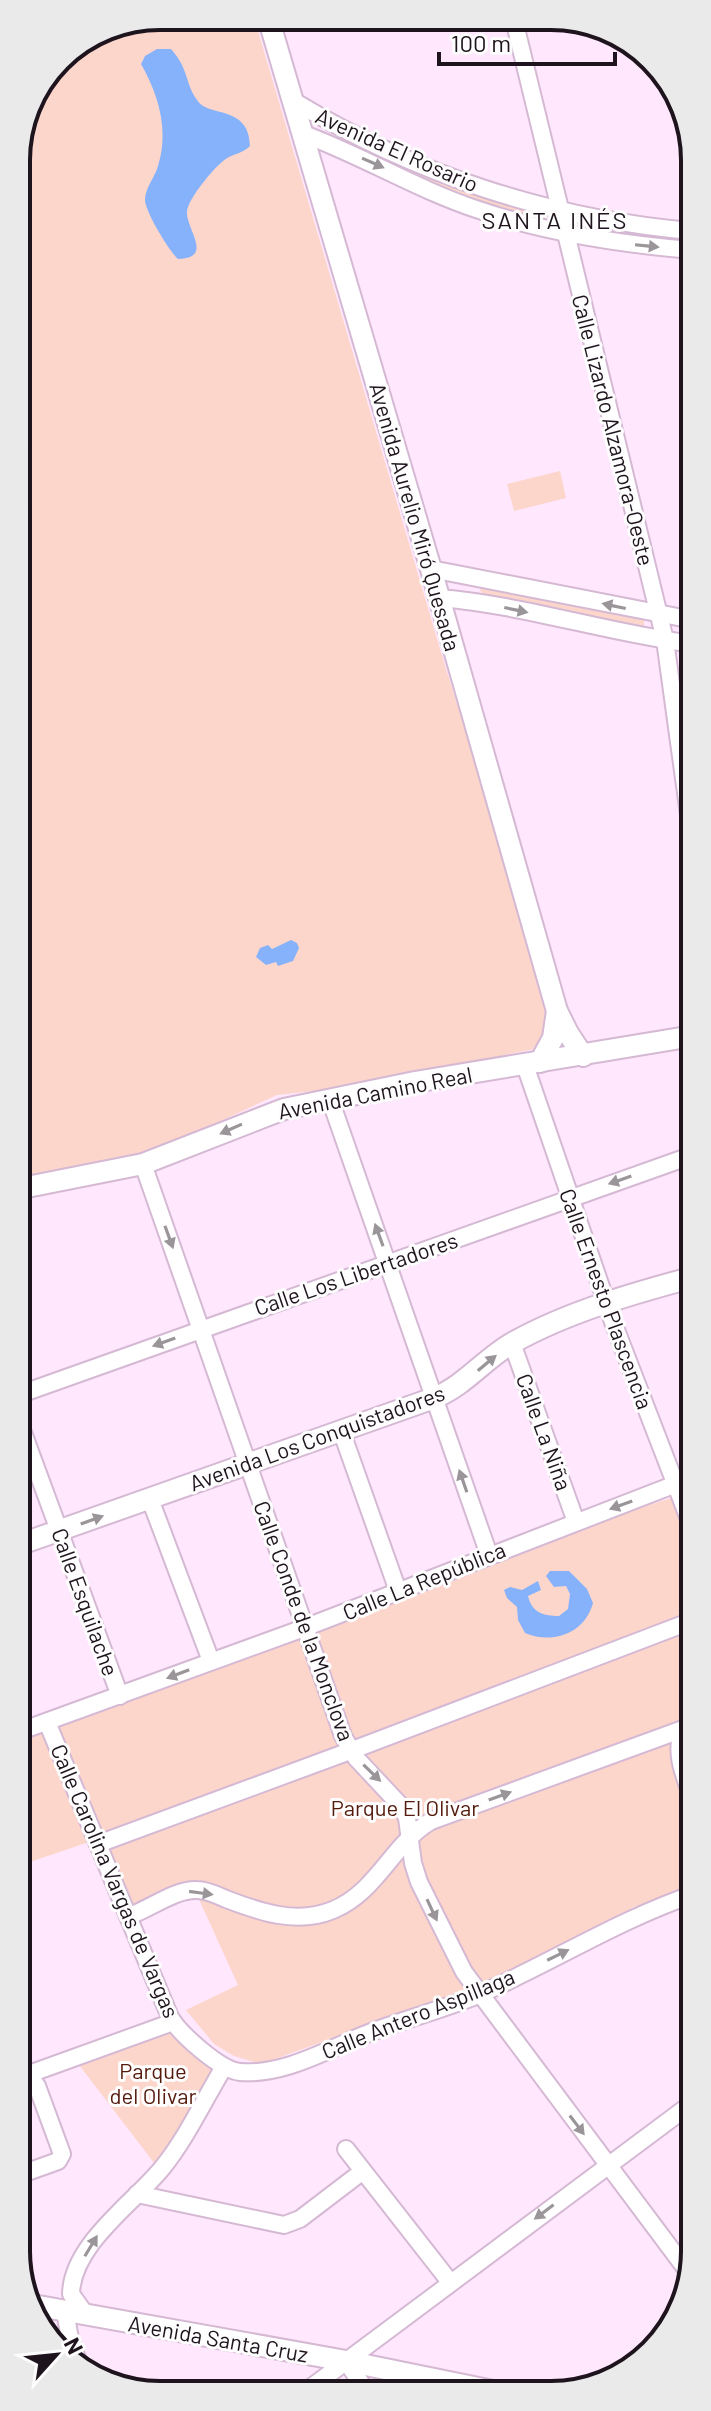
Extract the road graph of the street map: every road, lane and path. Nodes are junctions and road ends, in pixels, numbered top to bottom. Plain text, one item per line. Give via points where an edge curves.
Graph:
1 (272, 30) edge
2 (516, 30) edge
3 (292, 100) junction
4 (337, 126) junction
5 (301, 133) junction
6 (330, 145) junction
7 (559, 211) junction
8 (681, 230) edge
9 (564, 234) junction
10 (681, 249) edge
11 (431, 569) junction
12 (482, 579) junction
13 (439, 598) junction
14 (479, 602) junction
15 (659, 615) junction
16 (681, 618) edge
17 (665, 640) junction
18 (681, 642) edge
19 (681, 757) edge
20 (557, 1011) junction
21 (681, 1038) edge
22 (583, 1056) junction
23 (533, 1064) junction
24 (330, 1099) junction
25 (681, 1159) edge
26 (143, 1164) junction
27 (30, 1186) edge
28 (569, 1198) junction
29 (389, 1263) junction
30 (681, 1281) edge
31 (607, 1304) junction
32 (201, 1329) junction
33 (512, 1343) junction
34 (30, 1391) edge
35 (434, 1398) junction
36 (341, 1430) junction
37 (30, 1453) edge
38 (247, 1463) junction
39 (681, 1482) edge
40 (674, 1484) junction
41 (681, 1490) edge
42 (150, 1499) junction
43 (576, 1522) junction
44 (58, 1531) junction
45 (30, 1541) edge
46 (489, 1555) junction
47 (398, 1591) junction
48 (681, 1625) edge
49 (304, 1628) junction
50 (211, 1661) junction
51 (120, 1696) junction
52 (47, 1722) junction
53 (30, 1728) edge
54 (681, 1730) edge
55 (681, 1739) edge
56 (350, 1751) junction
57 (681, 1765) edge
58 (409, 1836) junction
59 (98, 1844) junction
60 (681, 1898) edge
61 (129, 1916) junction
62 (479, 1994) junction
63 (173, 2022) junction
64 (224, 2067) junction
65 (30, 2074) edge
66 (30, 2081) edge
67 (681, 2111) edge
68 (346, 2149) dead end
69 (606, 2165) junction
70 (30, 2171) edge
71 (363, 2171) junction
72 (137, 2194) junction
73 (680, 2262) edge
74 (450, 2282) junction
75 (43, 2307) edge
76 (65, 2311) junction
77 (66, 2315) edge
78 (86, 2315) joint
79 (96, 2317) edge
80 (346, 2361) junction
81 (320, 2381) edge
82 (360, 2381) edge
83 (444, 2381) edge

1 - 3 main road, Avenida Aurelio Miró Quesada
2 - 7 street, Calle Lizardo Alzamora-Oeste
3 - 4 street, Avenida El Rosario
3 - 5 main road, Avenida Aurelio Miró Quesada
4 - 6 street via 326,135
4 - 7 street, Avenida El Rosario via 438,174
5 - 6 street, Avenida El Rosario
5 - 11 main road, Avenida Aurelio Miró Quesada
6 -> 9 street, Avenida El Rosario via 475,209
7 - 8 street, Avenida El Rosario
7 - 9 street, Calle Lizardo Alzamora-Oeste
9 -> 10 street, Avenida El Rosario
9 - 15 street, Calle Lizardo Alzamora-Oeste
11 - 12 street
11 - 13 main road, Avenida Aurelio Miró Quesada
12 - 14 street via 474,592
15 -> 12 street
13 - 14 street
13 - 20 main road, Avenida Aurelio Miró Quesada
14 -> 17 street
15 - 16 street
15 - 17 street, Calle Lizardo Alzamora-Oeste
17 - 18 street
17 - 19 street, Calle Lizardo Alzamora-Oeste
20 - 22 main road, Avenida Aurelio Miró Quesada
20 - 23 main road via 553,1038
21 - 22 main road, Avenida Camino Real
22 - 23 main road, Avenida Camino Real
23 - 24 main road, Avenida Camino Real
23 - 28 street, Calle Ernesto Plascencia
24 -> 26 main road, Avenida Camino Real via 263,1115
29 -> 24 street
25 -> 28 street, Calle Los Libertadores
26 - 27 main road, Avenida Camino Real
26 -> 32 street, Calle Conde de la Monclova
28 - 29 street, Calle Los Libertadores
28 - 31 street, Calle Ernesto Plascencia
29 - 32 street, Calle Los Libertadores
29 - 35 street
30 - 31 main road, Avenida Los Conquistadores
31 - 33 main road, Avenida Los Conquistadores
31 - 40 street, Calle Ernesto Plascencia
32 -> 34 street, Calle Los Libertadores
32 - 38 street, Calle Conde de la Monclova
35 -> 33 main road, Avenida Los Conquistadores via 457,1387
33 - 43 street, Calle La Niña
35 - 36 main road, Avenida Los Conquistadores
46 -> 35 street
36 - 38 main road, Avenida Los Conquistadores
36 - 47 street
37 - 44 street, Calle Esquilache
38 - 42 main road, Avenida Los Conquistadores
38 - 49 street, Calle Conde de la Monclova
39 - 40 street, Calle La República
40 - 41 street, Calle Ernesto Plascencia
40 -> 43 street, Calle La República
44 -> 42 main road, Avenida Los Conquistadores
42 - 50 street
43 - 46 street, Calle La República
44 - 45 main road, Avenida Los Conquistadores
44 - 51 street, Calle Esquilache
46 - 47 street, Calle La República
47 - 49 street, Calle La República
48 - 56 street
49 - 50 street, Calle La República
49 - 56 street, Calle Conde de la Monclova
50 -> 51 street, Calle La República
51 - 52 street, Calle La República
52 - 53 street, Calle La República
52 - 59 street, Calle Carolina Vargas de Vargas
58 -> 54 street via 431,1821
55 - 57 street
56 -> 58 street, Calle Conde de la Monclova via 401,1806
56 - 59 street
61 -> 58 street via 198,1889 270,1915 325,1913 364,1891
58 -> 62 street, Calle Conde de la Monclova via 419,1882
59 - 61 street, Calle Carolina Vargas de Vargas
62 -> 60 street, Calle Antero Aspillaga
61 - 63 street, Calle Carolina Vargas de Vargas
62 - 64 street, Calle Antero Aspillaga via 270,2070 237,2072
62 -> 69 street, Calle Conde de la Monclova
63 - 64 street, Calle Carolina Vargas de Vargas
63 - 65 street
64 - 72 street via 168,2160
66 - 70 street via 37,2086 62,2154 58,2161
67 - 69 street
68 - 71 street
69 - 73 street, Calle Conde de la Monclova
69 -> 74 street
71 - 72 street via 300,2219 284,2225
71 - 74 street
78 -> 72 street via 71,2294 73,2282 95,2238
74 - 80 street
75 - 76 main road, Avenida Santa Cruz
76 - 77 street
76 - 78 main road, Avenida Santa Cruz
79 - 80 main road, Avenida Santa Cruz
80 - 81 street
80 - 82 street
80 - 83 main road, Avenida Santa Cruz

